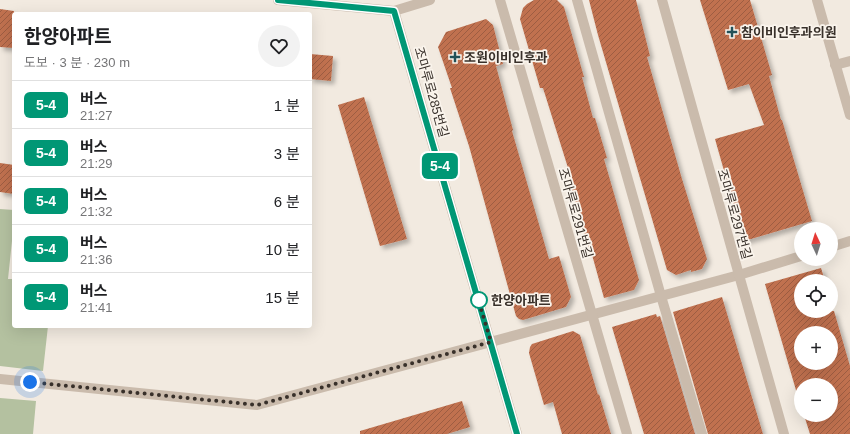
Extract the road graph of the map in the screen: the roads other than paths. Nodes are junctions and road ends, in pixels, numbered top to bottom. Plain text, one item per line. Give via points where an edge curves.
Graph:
1 (278, 0) edge
2 (430, 0) edge
3 (500, 0) edge
4 (577, 0) edge
5 (662, 0) edge
6 (816, 0) edge
7 (394, 11) junction
8 (850, 61) edge
9 (835, 65) junction
10 (850, 115) edge
11 (850, 241) edge
12 (838, 245) edge
13 (794, 258) edge
14 (739, 275) junction
15 (661, 296) junction
16 (592, 315) junction
17 (491, 342) junction
18 (0, 379) edge
19 (517, 434) edge
20 (627, 434) edge
21 (702, 434) edge
22 (784, 434) edge

1 - 7 street
2 - 7 street
3 - 16 street, 조마루로291번길
4 - 15 street
5 - 14 street, 조마루로297번길
6 - 9 street
7 - 17 street, 조마루로285번길
8 - 9 street
9 - 10 street
11 - 12 street
13 - 14 street
14 - 15 street
14 - 22 street, 조마루로297번길
15 - 16 street
15 - 21 street
16 - 17 street
16 - 20 street, 조마루로291번길
17 - 18 street via 257,405
17 - 19 street, 조마루로285번길

